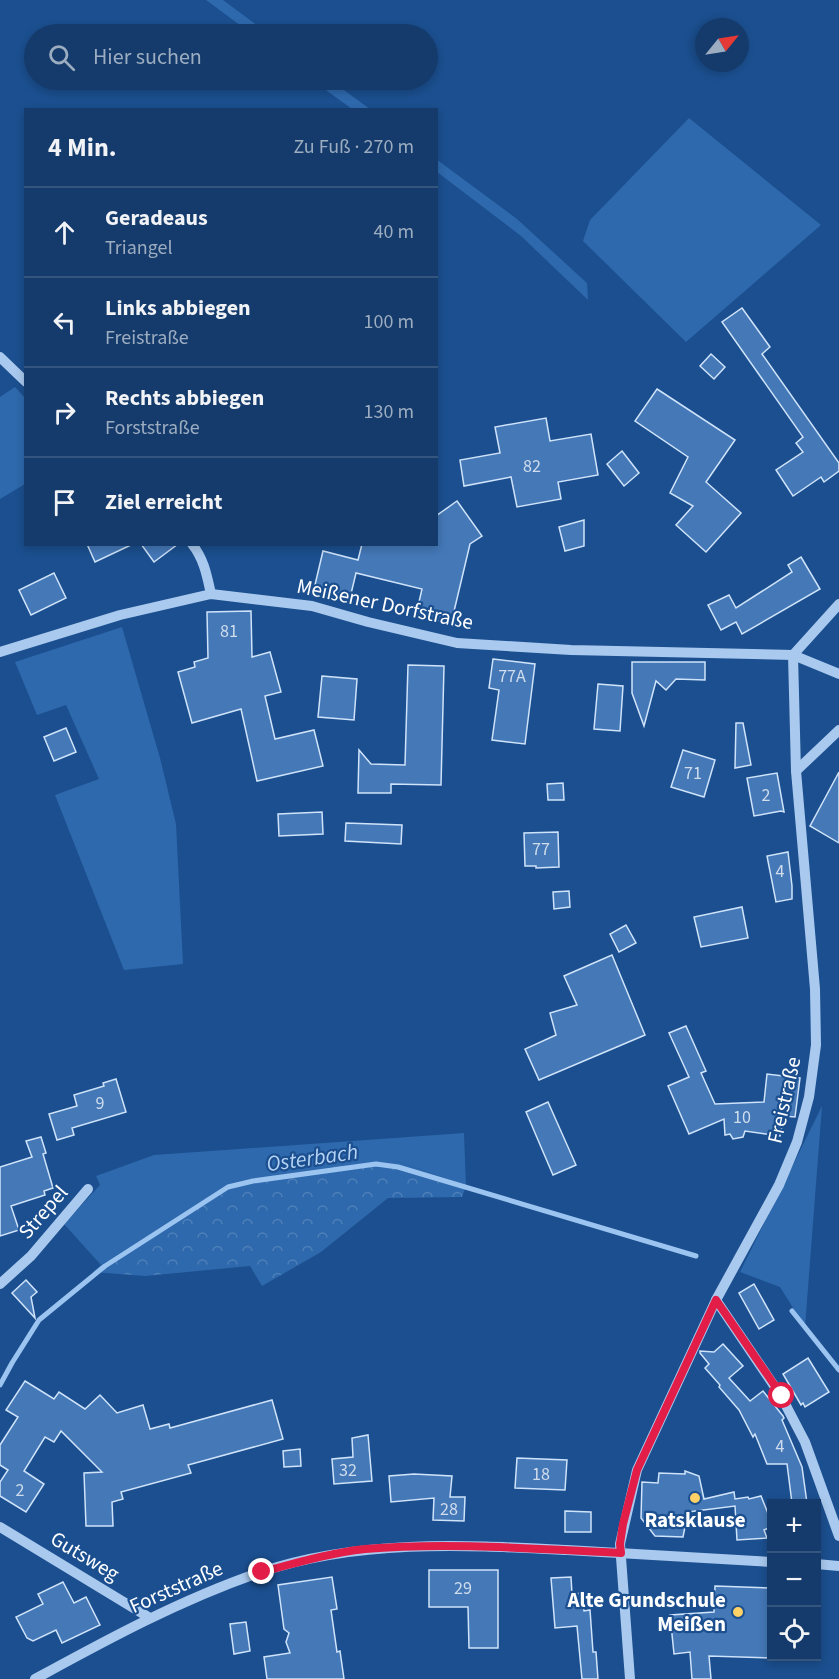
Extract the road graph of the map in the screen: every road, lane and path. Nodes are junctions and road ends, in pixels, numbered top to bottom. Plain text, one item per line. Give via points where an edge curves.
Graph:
1 (0, 357) edge
2 (24, 380) edge
3 (194, 546) edge
4 (211, 594) junction
5 (839, 604) edge
6 (0, 651) edge
7 (793, 656) junction
8 (839, 674) edge
9 (839, 730) edge
10 (796, 771) junction
11 (88, 1188) dead end
12 (0, 1284) edge
13 (716, 1300) junction
14 (0, 1527) edge
15 (839, 1536) edge
16 (621, 1553) junction
17 (767, 1562) edge
18 (821, 1564) edge
19 (839, 1566) edge
20 (150, 1618) junction
21 (35, 1679) edge
22 (630, 1679) edge

1 - 2 street
3 - 4 street
4 - 6 street, Meißener Dorfstraße via 120,615
4 - 7 street, Meißener Dorfstraße via 312,606 457,642 571,650
5 - 7 street
7 - 8 street, Meißener Dorfstraße
7 - 10 street, Freistraße
9 - 10 street
10 - 13 street, Freistraße via 815,989 816,1046 809,1097 797,1143 778,1185
11 - 12 street, Strepel via 31,1256
13 - 15 street via 782,1396 805,1442
13 - 16 street, Freistraße via 637,1470 623,1524
14 - 20 street, Gutsweg
16 - 17 street, Forststraße
16 - 20 street, Forststraße via 522,1548 363,1550 262,1572
16 - 22 street, Freistraße
18 - 19 street
20 - 21 street, Forststraße

